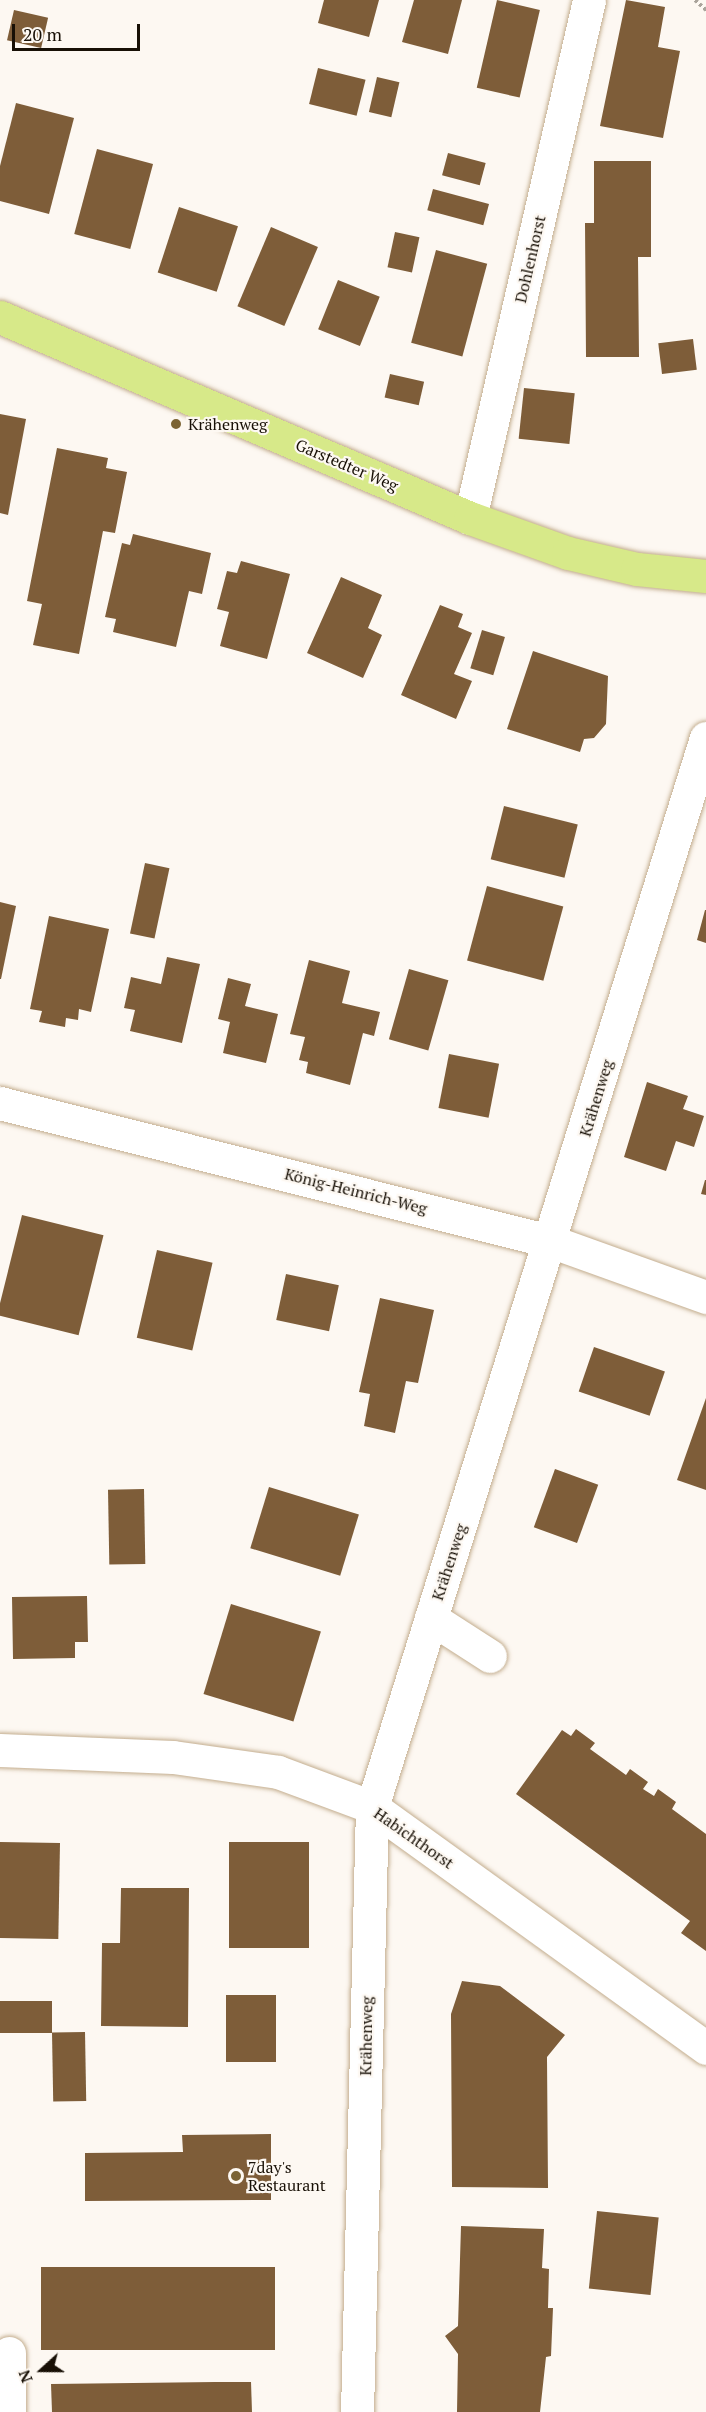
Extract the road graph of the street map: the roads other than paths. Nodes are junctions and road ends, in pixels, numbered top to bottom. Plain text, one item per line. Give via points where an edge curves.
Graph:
1 (589, 0) edge
2 (0, 317) edge
3 (470, 518) junction
4 (706, 576) edge
5 (706, 738) edge
6 (0, 1103) edge
7 (553, 1242) junction
8 (706, 1297) edge
9 (431, 1618) junction
10 (490, 1656) dead end
11 (0, 1750) edge
12 (372, 1807) junction
13 (706, 2048) edge
14 (9, 2353) dead end
15 (9, 2412) edge
16 (357, 2412) edge

1 - 3 street, Dohlenhorst
2 - 3 main road, Garstedter Weg
3 - 4 main road, Garstedter Weg via 568,553
5 - 7 street, Krähenweg
6 - 7 street, König-Heinrich-Weg
7 - 8 street, König-Heinrich-Weg
7 - 9 street, Krähenweg
9 - 10 street
9 - 12 street, Krähenweg
11 - 12 street, Habichthorst via 173,1757 278,1772
12 - 13 street, Habichthorst
12 - 16 street, Krähenweg
14 - 15 street

